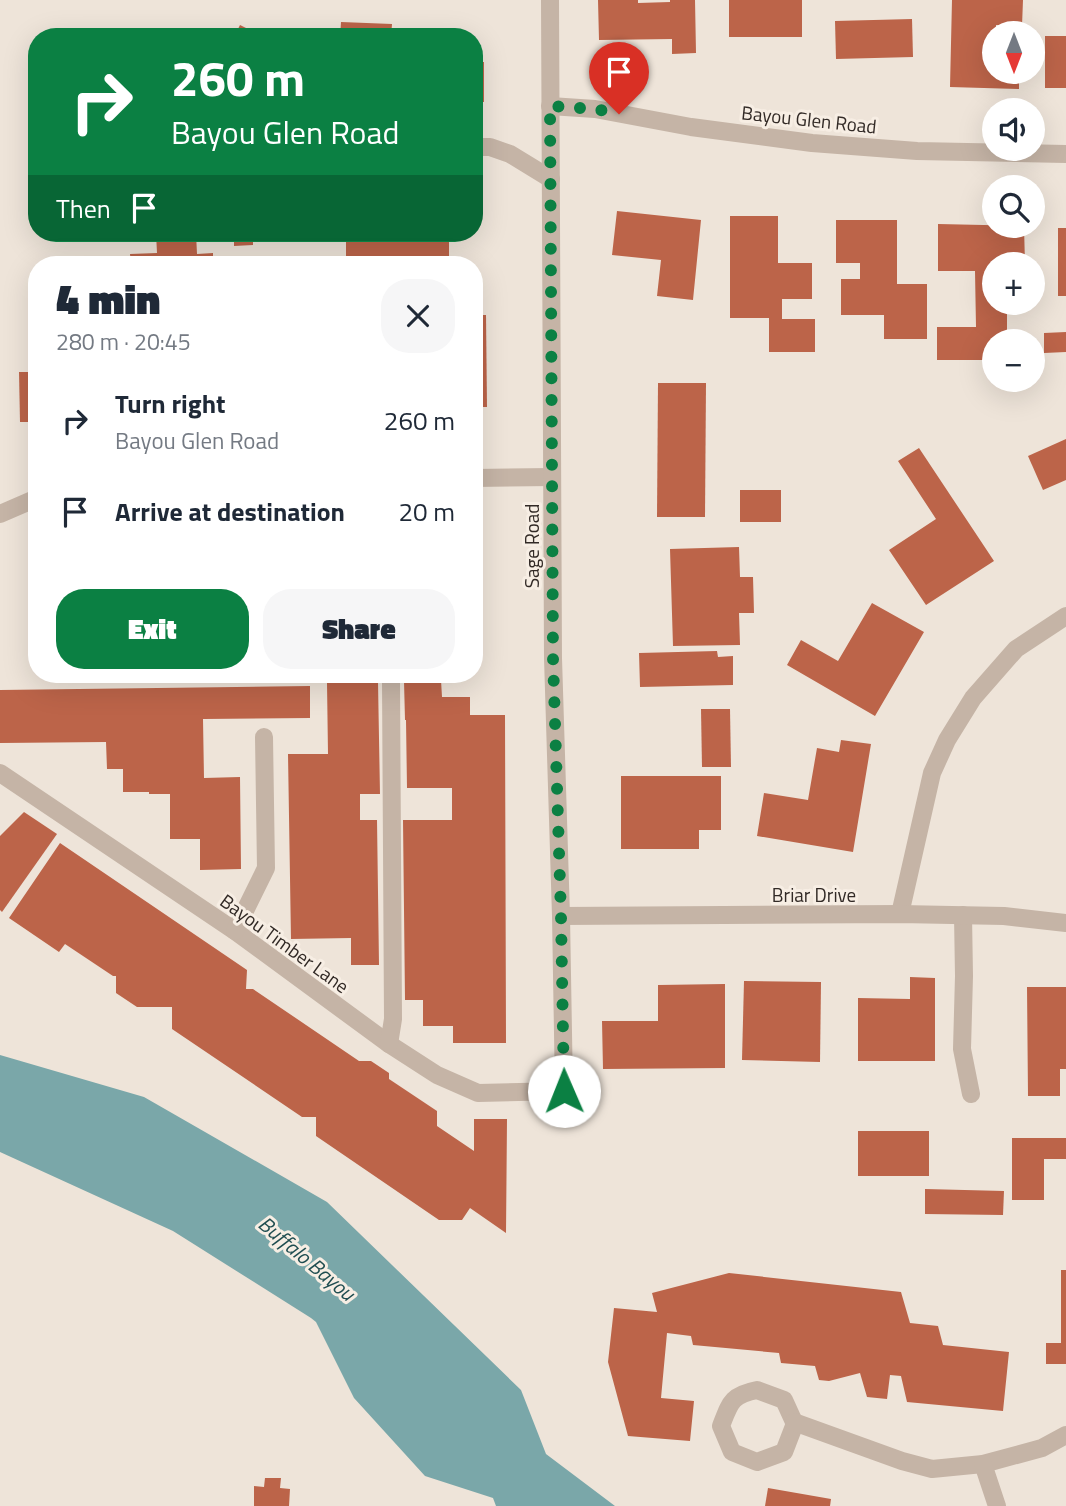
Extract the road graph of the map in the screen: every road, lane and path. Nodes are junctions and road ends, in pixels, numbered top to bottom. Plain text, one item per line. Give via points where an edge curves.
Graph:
1 (550, 0) edge
2 (550, 106) junction
3 (483, 147) edge
4 (1066, 153) edge
5 (551, 179) junction
6 (552, 477) junction
7 (483, 478) edge
8 (28, 502) edge
9 (0, 514) edge
10 (1066, 616) edge
11 (391, 683) edge
12 (264, 737) dead end
13 (0, 773) edge
14 (900, 914) junction
15 (963, 915) junction
16 (561, 916) junction
17 (1066, 923) edge
18 (235, 931) junction
19 (389, 1044) junction
20 (564, 1091) joint
21 (971, 1094) dead end
22 (794, 1422) junction
23 (1066, 1434) edge
24 (983, 1464) junction
25 (997, 1506) edge

1 - 2 street, Sage Road
2 - 4 street, Bayou Glen Road via 812,142 917,151
2 - 5 street, Sage Road
3 - 5 street via 510,154
5 - 6 street, Sage Road
6 - 7 street
6 - 16 street, Sage Road
8 - 9 street
10 - 14 street via 1016,649 973,698 947,740 932,773
11 - 19 street via 393,1020
12 - 18 street via 266,868
13 - 18 street, Bayou Timber Lane
14 - 15 street, Briar Drive
14 - 16 street, Briar Drive
15 - 17 street, Briar Drive
15 - 21 street via 962,1049
16 - 20 street, Sage Road
18 - 19 street, Bayou Timber Lane
19 - 20 street, Bayou Timber Lane via 437,1075 478,1093
22 - 22 street via 784,1452 757,1462 732,1452 721,1426 732,1400 757,1390 784,1400
22 - 24 street via 932,1469
23 - 24 street via 1042,1448
24 - 25 street

